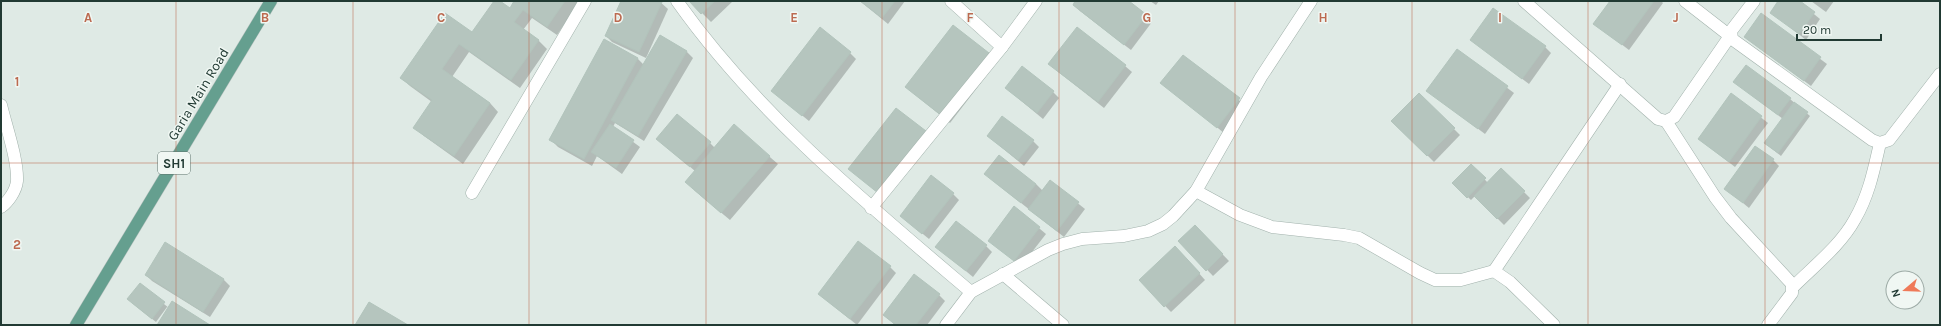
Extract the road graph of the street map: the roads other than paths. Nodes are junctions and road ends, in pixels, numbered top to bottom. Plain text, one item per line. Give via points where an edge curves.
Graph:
1 (271, 1) edge
2 (585, 1) edge
3 (677, 1) edge
4 (950, 1) edge
5 (1036, 1) edge
6 (1311, 1) edge
7 (1524, 1) edge
8 (1685, 1) edge
9 (1754, 1) edge
10 (1730, 36) junction
11 (1002, 47) junction
12 (1940, 74) edge
13 (1620, 84) junction
14 (1, 104) edge
15 (1666, 121) junction
16 (1880, 143) junction
17 (1196, 191) junction
18 (472, 193) dead end
19 (1, 207) edge
20 (871, 208) junction
21 (1494, 271) junction
22 (1003, 274) junction
23 (1793, 287) junction
24 (971, 292) junction
25 (76, 325) edge
26 (946, 325) edge
27 (1063, 325) edge
28 (1554, 325) edge
29 (1768, 325) edge

1 - 25 main road, Garia Main Road / SH1
2 - 18 street
3 - 20 street via 696,29 781,123
4 - 11 street
5 - 11 street
6 - 17 street via 1260,77
7 - 13 street
8 - 10 street
9 - 10 street via 1731,31
10 - 15 street via 1674,117
10 - 16 street via 1872,140
11 - 20 street
12 - 16 street via 1889,140
13 - 15 street via 1658,119
13 - 21 street
14 - 19 street via 17,182 8,202
15 - 23 street via 1731,218
16 - 23 street via 1871,182 1855,220 1843,237
17 - 21 street via 1240,215 1272,227 1344,234 1359,238 1435,280 1461,280
17 - 22 street via 1173,216 1148,231 1124,236 1082,239 1063,244
20 - 24 street
21 - 28 street via 1510,282
22 - 24 street
22 - 27 street
23 - 29 street via 1792,293
24 - 26 street

